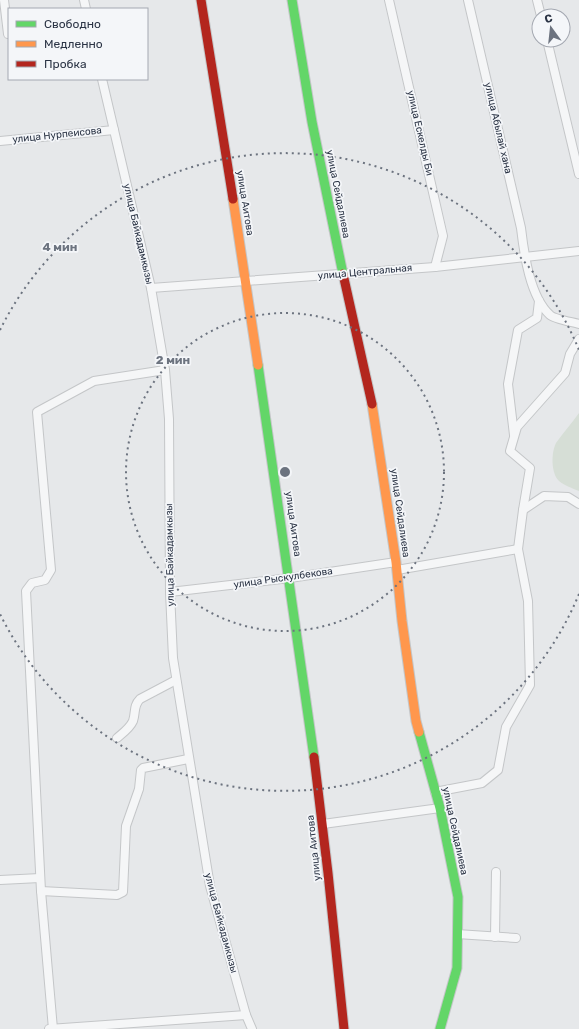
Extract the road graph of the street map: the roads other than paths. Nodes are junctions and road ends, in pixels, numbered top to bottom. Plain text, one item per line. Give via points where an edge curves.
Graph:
1 (4, 0) edge
2 (201, 0) edge
3 (292, 0) edge
4 (389, 0) edge
5 (468, 0) edge
6 (8, 34) dead end
7 (549, 48) edge
8 (102, 80) edge
9 (114, 130) junction
10 (0, 141) edge
11 (578, 164) edge
12 (579, 174) edge
13 (579, 251) edge
14 (524, 257) junction
15 (435, 267) junction
16 (343, 274) junction
17 (246, 281) junction
18 (151, 288) junction
19 (539, 301) junction
20 (579, 324) edge
21 (579, 339) edge
22 (165, 370) junction
23 (514, 438) junction
24 (579, 504) edge
25 (523, 510) junction
26 (518, 549) junction
27 (396, 566) junction
28 (290, 578) junction
29 (170, 592) junction
30 (176, 680) junction
31 (117, 738) dead end
32 (188, 760) junction
33 (435, 792) junction
34 (440, 808) junction
35 (323, 824) junction
36 (496, 872) dead end
37 (40, 878) junction
38 (0, 880) edge
39 (41, 891) junction
40 (458, 934) junction
41 (495, 937) junction
42 (516, 938) dead end
43 (246, 1015) junction
44 (138, 1025) edge
45 (48, 1029) edge
46 (53, 1029) edge
47 (252, 1029) edge
48 (344, 1029) edge
49 (440, 1029) edge

1 - 6 street
2 - 17 main road, улица Аитова
3 - 16 main road, улица Сейдалиева via 312,122
4 - 15 street, улица Ескелды Би via 443,236
5 - 14 street, улица Абылай хана via 521,228
7 - 11 street
8 - 9 street, улица Байкадамкызы
9 - 10 street, улица Нурпеисова
9 - 18 street, улица Байкадамкызы
11 - 12 street
13 - 14 street, улица Центральная
14 - 15 street, улица Центральная
14 - 19 street, улица Абылай хана
15 - 16 street, улица Центральная
16 - 17 street, улица Центральная
16 - 27 main road, улица Сейдалиева via 374,410
17 - 18 street, улица Центральная
17 - 28 main road, улица Аитова
18 - 22 street, улица Байкадамкызы
19 - 20 street via 550,316
19 - 23 street via 537,318 518,330 508,384
21 - 23 street via 570,354 565,373 518,427
22 - 29 street, улица Байкадамкызы via 169,419
22 - 37 street via 94,381 37,412 51,570 45,580 32,583 26,590
23 - 25 street via 510,451 530,468
24 - 25 street via 568,497 544,496
25 - 26 street
26 - 27 street, улица Рыскулбекова
26 - 33 street via 528,601 530,685 506,727 498,770 482,783
27 - 28 street, улица Рыскулбекова
27 - 33 main road, улица Сейдалиева via 416,721
28 - 29 street, улица Рыскулбекова
28 - 35 main road, улица Аитова
29 - 30 street, улица Байкадамкызы
30 - 31 street via 140,699 134,708 133,721
30 - 32 street, улица Байкадамкызы
32 - 39 street via 141,770 139,789 126,826 123,892 117,895
32 - 43 street, улица Байкадамкызы via 210,886
33 - 34 main road, улица Сейдалиева
34 - 35 street
34 - 40 main road, улица Сейдалиева via 458,898
35 - 48 main road, улица Аитова
36 - 41 street
37 - 38 street
37 - 39 street
39 - 46 street
40 - 41 street
40 - 49 main road, улица Сейдалиева via 457,968
41 - 42 street
43 - 44 street
43 - 47 street, улица Байкадамкызы
44 - 46 street
45 - 46 street

